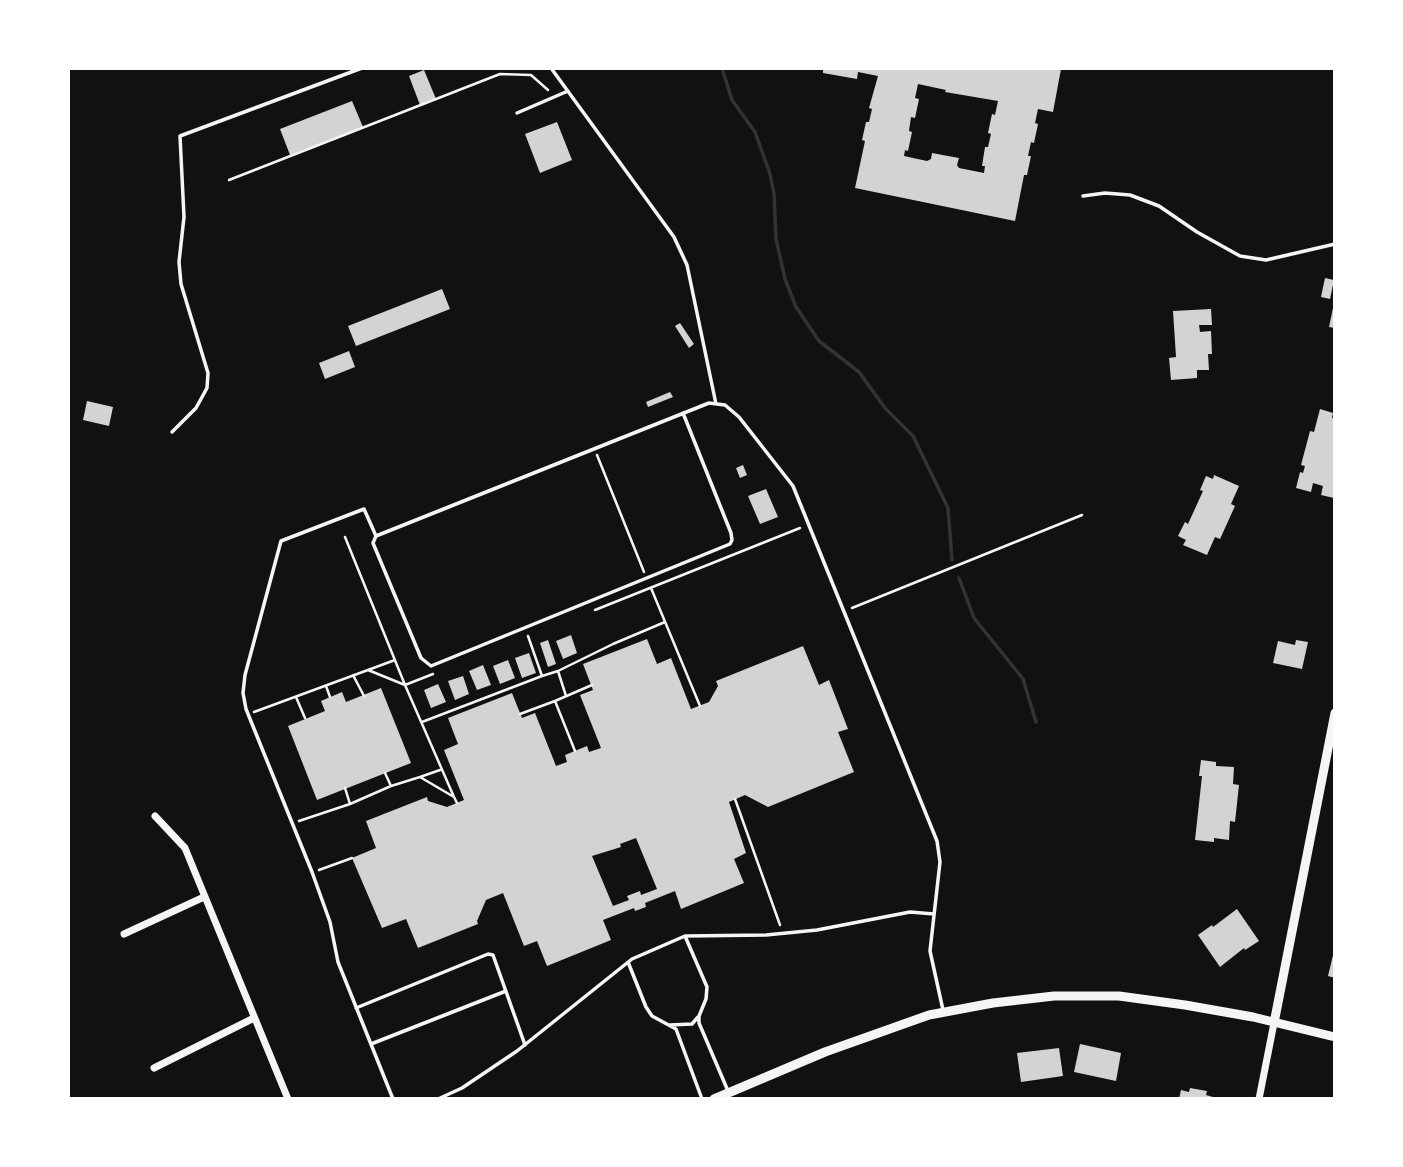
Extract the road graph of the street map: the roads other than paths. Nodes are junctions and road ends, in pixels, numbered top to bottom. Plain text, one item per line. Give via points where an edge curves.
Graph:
1 (362, 68) edge
2 (551, 68) edge
3 (568, 92) junction
4 (517, 113) dead end
5 (1083, 196) dead end
6 (1335, 244) edge
7 (716, 404) junction
8 (683, 413) junction
9 (172, 432) dead end
10 (376, 537) junction
11 (1335, 713) edge
12 (155, 816) dead end
13 (204, 897) junction
14 (934, 914) junction
15 (124, 933) dead end
16 (685, 936) junction
17 (628, 962) junction
18 (506, 992) junction
19 (356, 1009) junction
20 (943, 1012) junction
21 (699, 1016) junction
22 (254, 1018) junction
23 (1274, 1023) junction
24 (669, 1025) junction
25 (1335, 1037) edge
26 (370, 1044) junction
27 (525, 1045) junction
28 (154, 1068) dead end
29 (730, 1096) edge
30 (1258, 1096) edge
31 (288, 1099) edge
32 (393, 1099) edge
33 (439, 1099) edge
34 (702, 1099) edge
35 (714, 1099) edge

1 - 9 lane via 180,136 181,284 208,373 207,388 196,408
2 - 3 lane
3 - 4 lane
3 - 7 lane via 674,237 687,265
5 - 6 lane via 1130,195 1159,206 1240,256 1266,260
7 - 8 lane
7 - 14 lane via 725,405 739,417 793,486 937,841 940,862
8 - 10 lane
8 - 10 lane via 731,533 730,544 431,666 421,658 373,542
10 - 19 lane via 364,509 281,541 243,693 330,922 338,962
11 - 23 street
12 - 13 street via 185,848
13 - 15 street
13 - 22 street
14 - 16 lane via 910,912 817,930
14 - 20 lane via 930,951
16 - 17 lane
16 - 21 lane via 707,987
17 - 24 lane via 646,1007
17 - 27 lane
18 - 19 lane via 493,955 488,954
18 - 26 lane
18 - 27 lane
19 - 26 lane
20 - 23 street via 1054,996 1119,996
20 - 29 street via 897,1025
21 - 24 lane via 692,1024
21 - 29 lane
22 - 28 street
22 - 31 street
23 - 25 street
23 - 30 street
24 - 34 lane via 676,1029
26 - 32 lane
27 - 33 lane
29 - 35 street

